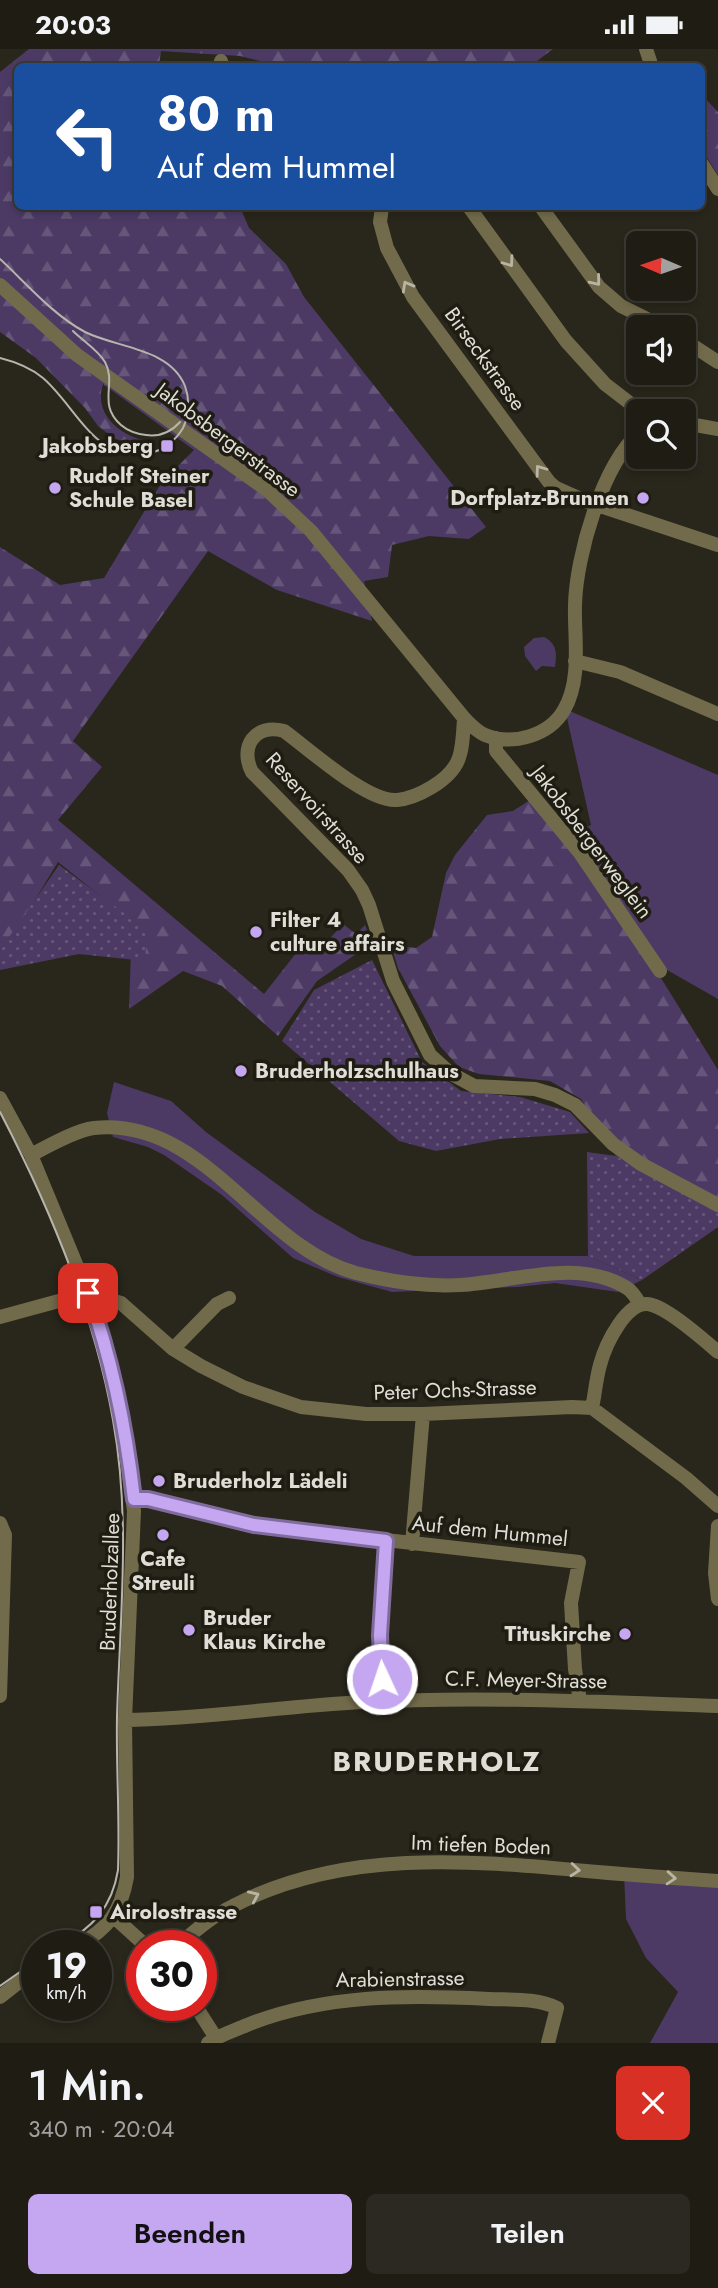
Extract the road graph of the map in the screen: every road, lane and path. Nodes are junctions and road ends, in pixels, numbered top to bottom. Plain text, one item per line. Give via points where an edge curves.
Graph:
1 (705, 169) edge
2 (718, 189) edge
3 (382, 210) edge
4 (471, 210) edge
5 (543, 210) edge
6 (0, 285) edge
7 (639, 315) edge
8 (696, 348) edge
9 (718, 362) edge
10 (626, 400) edge
11 (696, 425) edge
12 (718, 429) edge
13 (626, 446) edge
14 (597, 505) junction
15 (718, 545) edge
16 (575, 661) junction
17 (718, 714) edge
18 (464, 718) junction
19 (496, 738) junction
20 (660, 971) dead end
21 (0, 1098) edge
22 (31, 1155) junction
23 (718, 1205) edge
24 (88, 1293) junction
25 (229, 1298) dead end
26 (640, 1304) junction
27 (0, 1317) edge
28 (173, 1349) junction
29 (718, 1352) edge
30 (592, 1408) junction
31 (423, 1414) junction
32 (134, 1499) junction
33 (718, 1506) edge
34 (0, 1523) edge
35 (718, 1526) edge
36 (386, 1541) junction
37 (412, 1544) junction
38 (718, 1599) edge
39 (1, 1616) edge
40 (0, 1696) edge
41 (383, 1701) junction
42 (580, 1701) junction
43 (718, 1706) edge
44 (125, 1720) junction
45 (718, 1881) edge
46 (114, 1917) junction
47 (100, 1930) edge
48 (128, 1930) edge
49 (196, 1930) edge
50 (21, 1981) edge
51 (0, 1997) edge
52 (203, 2021) edge
53 (212, 2040) edge
54 (548, 2043) edge

1 - 2 street
14 -> 3 street, Birseckstrasse via 549,482 420,306 387,248
4 -> 10 street via 566,341
5 -> 7 street via 599,287
6 - 18 street, Jakobsbergerstrasse via 77,355 267,491 311,530
8 - 9 street
11 - 12 street
13 - 14 street
14 - 15 street, Birseckstrasse
14 - 16 street via 577,581
16 - 17 street via 620,672
16 - 19 street via 565,709 553,724 519,739
18 - 19 street, Jakobsbergerstrasse via 478,731
18 - 23 street, Reservoirstrasse via 462,750 450,776 422,793 396,801 366,792 277,729 259,733 250,741 247,762 362,890 393,981 430,1055 474,1086 535,1089 575,1105 613,1144 641,1164
19 - 20 street, Jakobsbergerweglein via 496,751 580,853
21 - 22 street, Bruderholzallee
22 - 24 street, Bruderholzallee
22 - 26 street via 92,1128 125,1128 177,1146 288,1238 351,1271 425,1285 579,1273 629,1289
24 - 27 street
24 - 28 street, Peter Ochs-Strasse via 121,1303
24 - 32 street, Bruderholzallee via 107,1352
25 - 28 street via 217,1304
26 - 29 street via 654,1305
26 - 30 street via 610,1339 600,1363
28 - 31 street, Peter Ochs-Strasse via 243,1387 301,1407
30 - 31 street, Peter Ochs-Strasse
30 - 33 street
31 - 37 street
32 - 36 street, Auf dem Hummel via 254,1525
32 - 44 street, Bruderholzallee
34 - 39 street via 5,1535
35 - 38 street
36 - 37 street, Auf dem Hummel
36 - 41 street via 380,1635
37 - 42 street, Auf dem Hummel via 579,1562 571,1603
39 - 40 street
41 - 42 street, C.F. Meyer-Strasse
41 - 44 street, C.F. Meyer-Strasse
42 - 43 street, C.F. Meyer-Strasse
44 - 46 street, Bruderholzallee via 128,1868
49 -> 45 street, Im tiefen Boden via 231,1906 301,1880 352,1868 422,1860
46 - 47 street
46 - 48 street
50 - 51 street
52 - 53 street
53 - 54 street, Arabienstrasse via 262,2019 320,2003 459,1998 540,2002 557,2008

